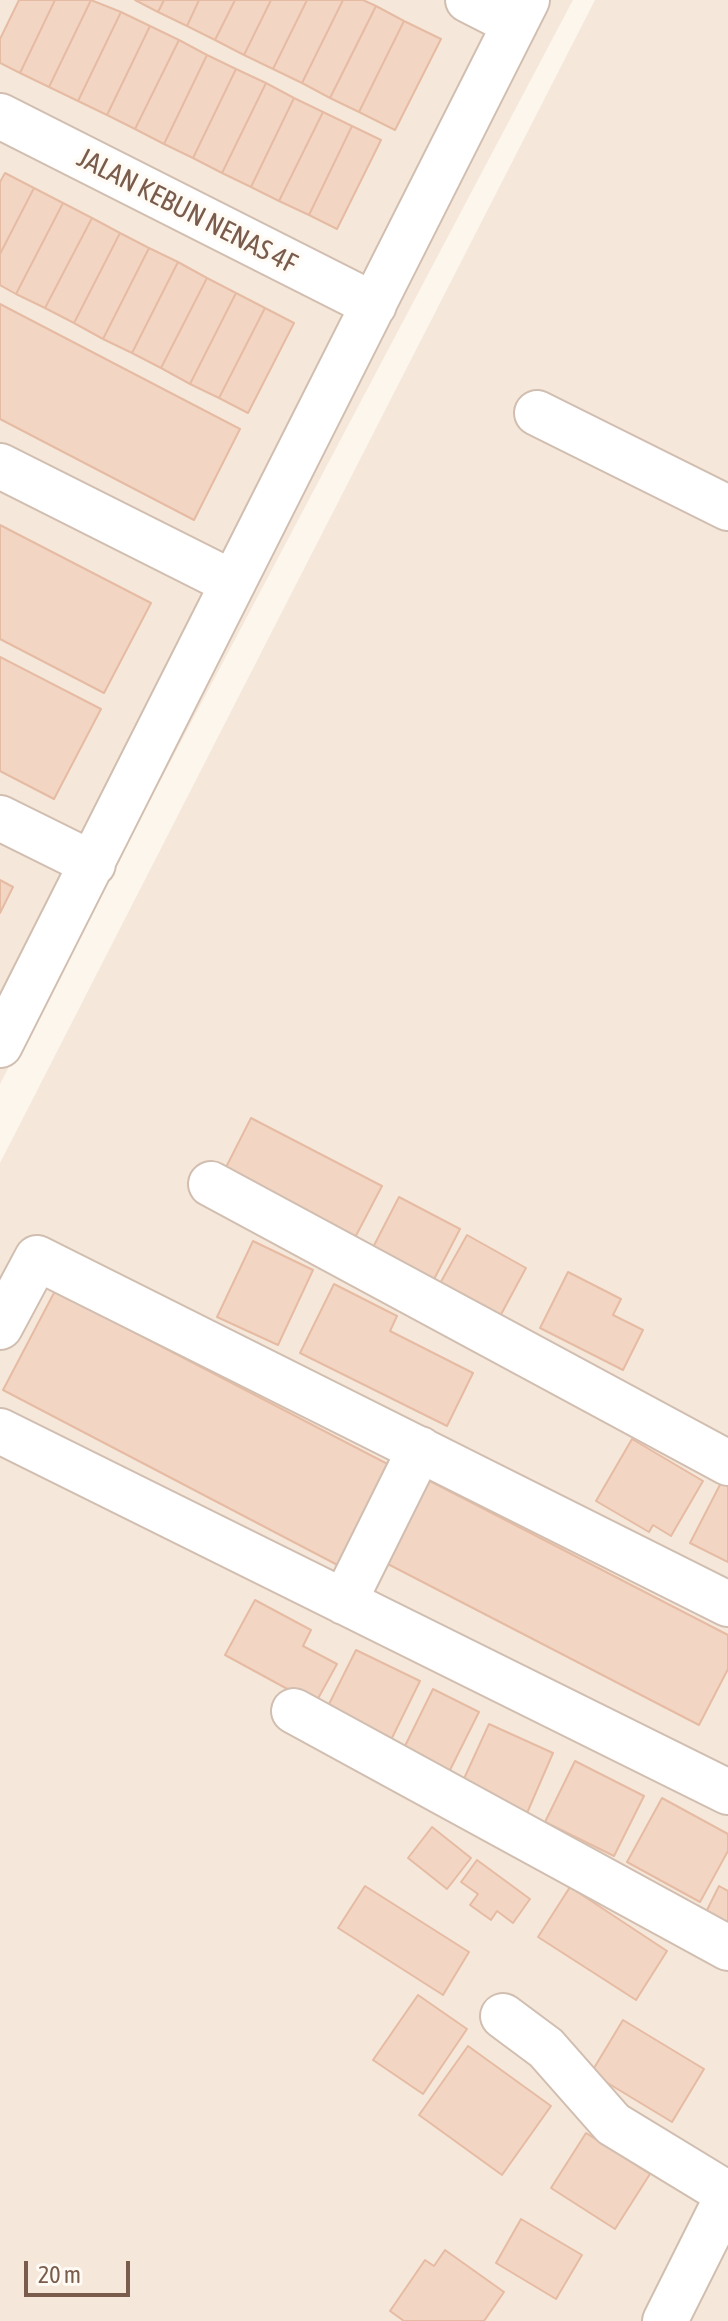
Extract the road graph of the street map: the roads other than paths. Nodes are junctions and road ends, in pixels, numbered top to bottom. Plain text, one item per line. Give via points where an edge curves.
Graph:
1 (468, 0) edge
2 (521, 12) edge
3 (0, 116) edge
4 (374, 305) junction
5 (537, 413) dead end
6 (0, 466) edge
7 (728, 508) edge
8 (233, 583) junction
9 (0, 818) edge
10 (93, 864) junction
11 (0, 1045) edge
12 (211, 1184) dead end
13 (0, 1327) edge
14 (0, 1431) edge
15 (420, 1449) junction
16 (728, 1463) edge
17 (344, 1602) junction
18 (728, 1604) edge
19 (294, 1711) dead end
20 (728, 1792) edge
21 (728, 1948) edge
22 (503, 2016) dead end
23 (728, 2195) edge
24 (665, 2321) edge

1 - 2 street
2 - 4 street
3 - 4 street, JALAN KEBUN NENAS 4F
4 - 8 street
5 - 7 street
6 - 8 street
8 - 10 street
9 - 10 street
10 - 11 street
12 - 16 street
13 - 15 street via 37,1258
14 - 17 street
15 - 17 street
15 - 18 street
17 - 20 street
19 - 21 street
22 - 23 street via 546,2048 613,2124
23 - 24 street

